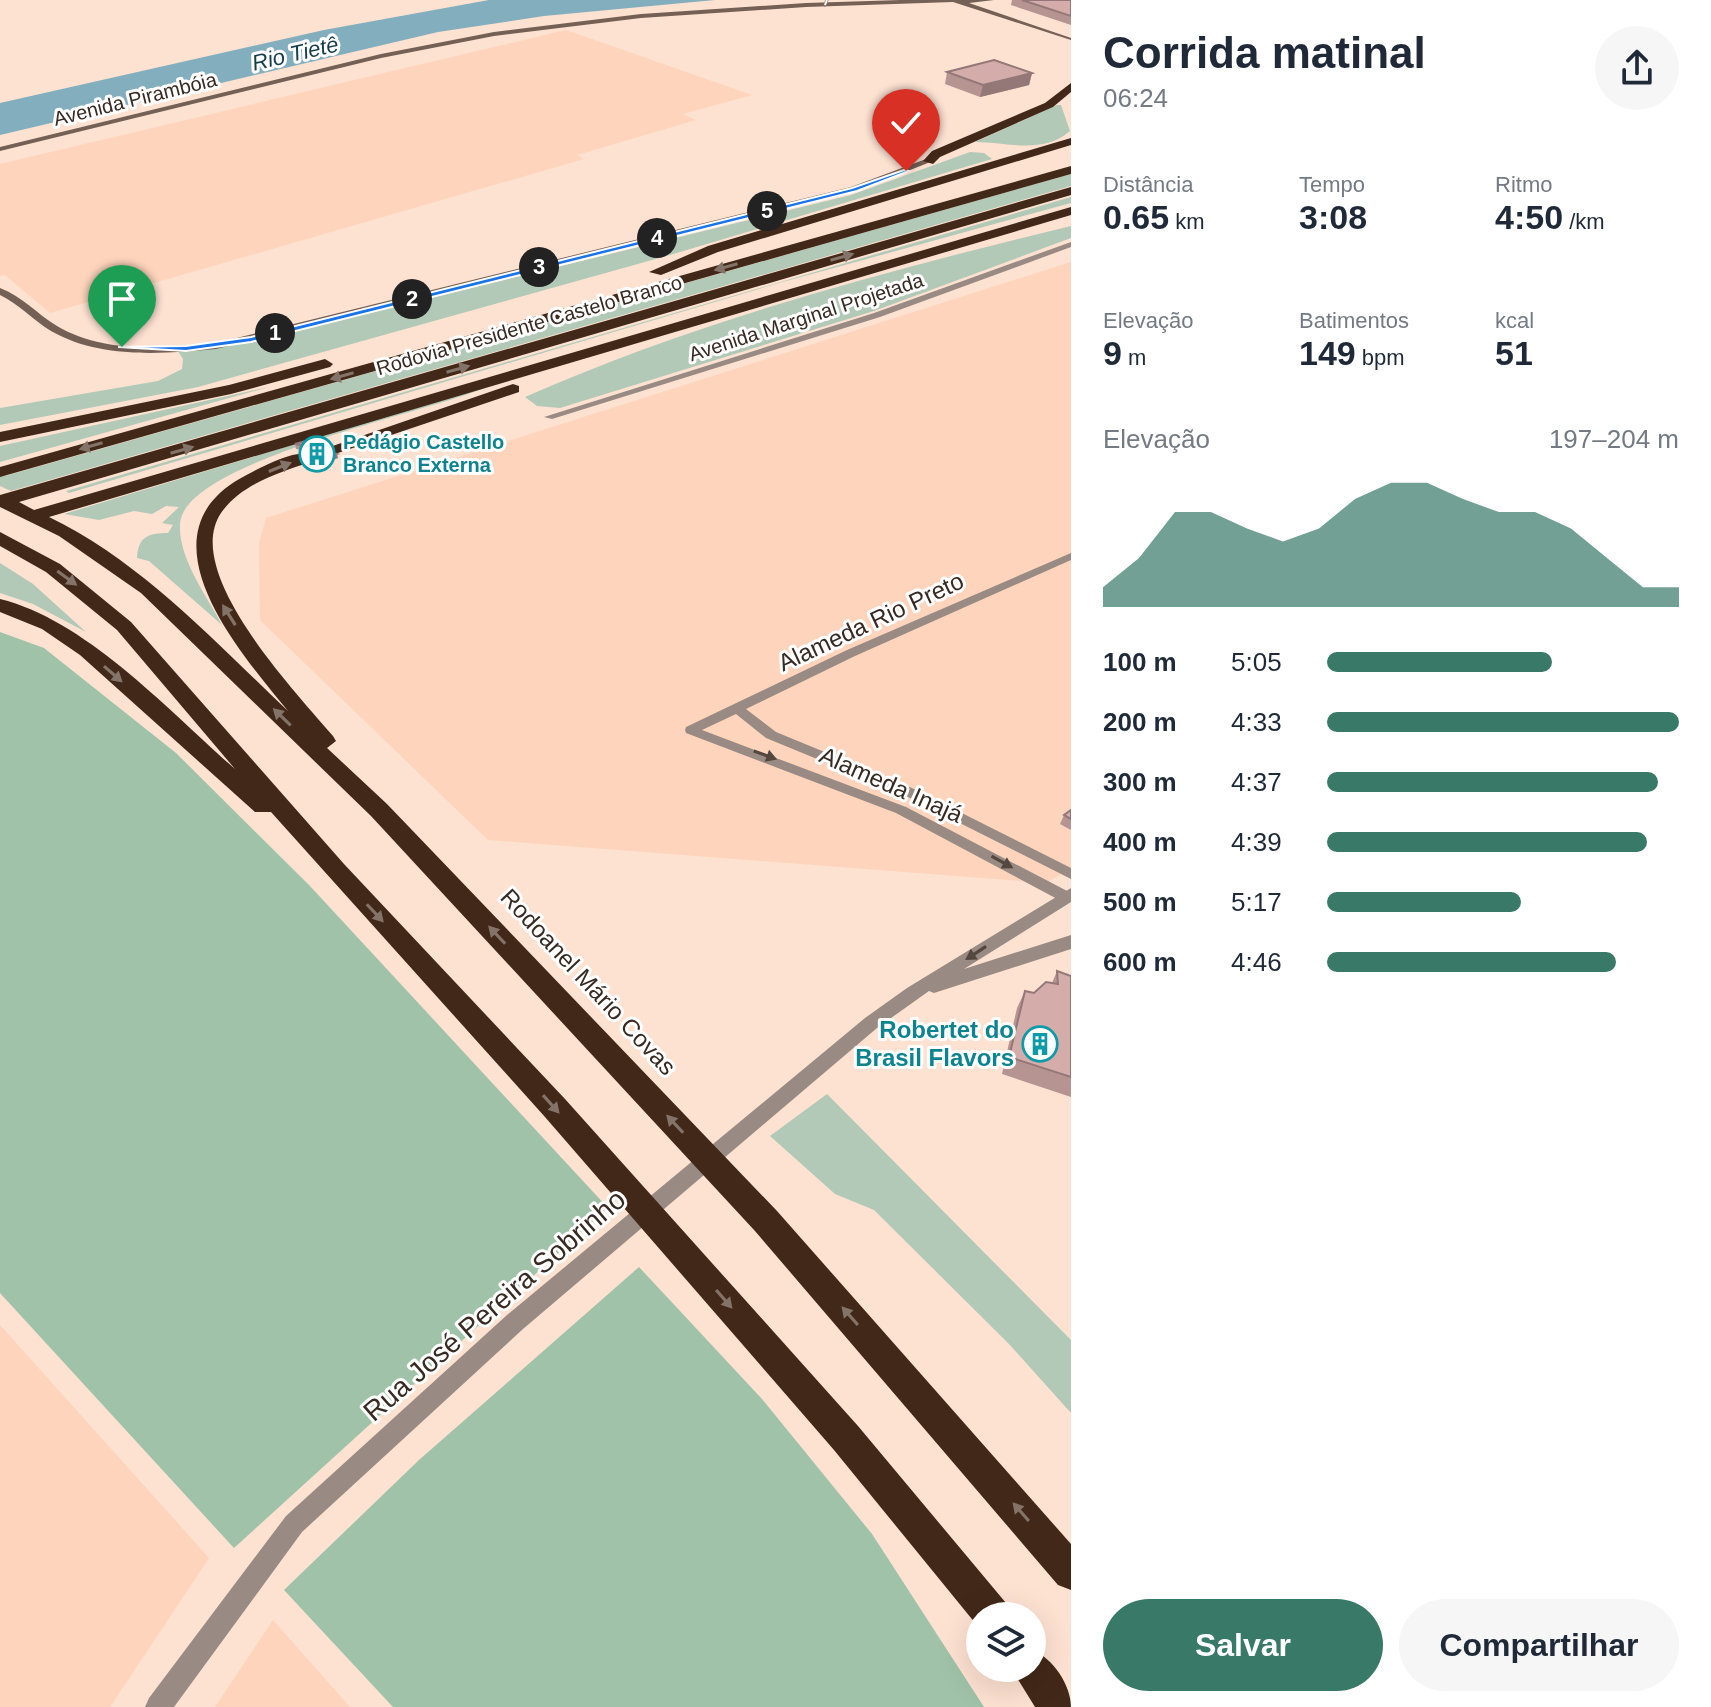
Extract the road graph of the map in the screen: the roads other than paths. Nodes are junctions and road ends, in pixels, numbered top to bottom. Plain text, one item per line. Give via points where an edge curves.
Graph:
1 (991, 0) edge
2 (943, 1) edge
3 (955, 1) edge
4 (985, 1) edge
5 (1070, 36) edge
6 (1067, 95) edge
7 (1071, 141) edge
8 (1053, 147) junction
9 (950, 148) junction
10 (991, 148) junction
11 (0, 149) edge
12 (1071, 160) edge
13 (929, 161) junction
14 (989, 167) junction
15 (1071, 170) edge
16 (1071, 191) edge
17 (1071, 211) edge
18 (1071, 223) edge
19 (1071, 244) edge
20 (920, 254) junction
21 (656, 272) junction
22 (0, 291) edge
23 (656, 331) junction
24 (549, 417) dead end
25 (0, 437) edge
26 (329, 450) edge
27 (304, 458) dead end
28 (3, 471) edge
29 (0, 501) edge
30 (0, 526) edge
31 (0, 538) edge
32 (1071, 556) edge
33 (0, 605) edge
34 (738, 709) junction
35 (691, 730) joint
36 (379, 810) junction
37 (335, 870) junction
38 (1071, 874) edge
39 (1069, 898) edge
40 (1071, 942) edge
41 (913, 993) junction
42 (1071, 1572) edge
43 (981, 1602) edge
44 (1040, 1682) edge
45 (158, 1707) edge
46 (1059, 1707) edge

1 - 4 main road, Avenida Pirambóia
2 - 3 main road, Avenida Pirambóia
2 - 11 main road, Avenida Pirambóia via 641,16 494,34 381,56
3 - 4 main road, Avenida Pirambóia
3 - 5 main road
3 - 5 main road
4 - 5 main road
6 - 9 highway
7 - 8 highway
8 - 10 highway
8 - 14 highway
9 - 10 highway
9 - 13 highway
10 - 13 highway via 955,151
10 - 14 highway via 999,159
12 - 21 highway
13 - 22 main road via 841,193 216,346 140,349 84,341 56,330
14 - 21 highway via 713,249
15 -> 28 highway, Rodovia Presidente Castelo Branco
29 -> 16 highway, Rodovia Presidente Castelo Branco
17 - 20 highway
18 - 20 highway
19 - 24 street, Avenida Marginal Projetada via 877,315
20 - 23 highway
21 - 25 highway via 231,389
23 - 26 highway via 569,370
23 - 30 highway
36 -> 27 highway via 230,618 206,561 204,532 222,500 249,481
36 -> 29 highway, Rodoanel Mário Covas via 148,589 66,532
31 -> 37 highway via 53,568 124,626
32 - 34 street, Alameda Rio Preto
33 -> 37 highway via 49,625 87,651
34 - 35 street, Alameda Rio Preto
34 - 38 street, Alameda Inajá via 771,735 907,791
35 -> 39 street, Alameda Inajá via 901,810
42 -> 36 highway, Rodoanel Mário Covas via 766,1221
37 -> 43 highway via 555,1108 836,1426
39 -> 41 street, Rua José Pereira Sobrinho
40 - 41 street, Rua José Pereira Sobrinho
41 - 45 street, Rua José Pereira Sobrinho via 479,1353 294,1524
44 - 46 highway

